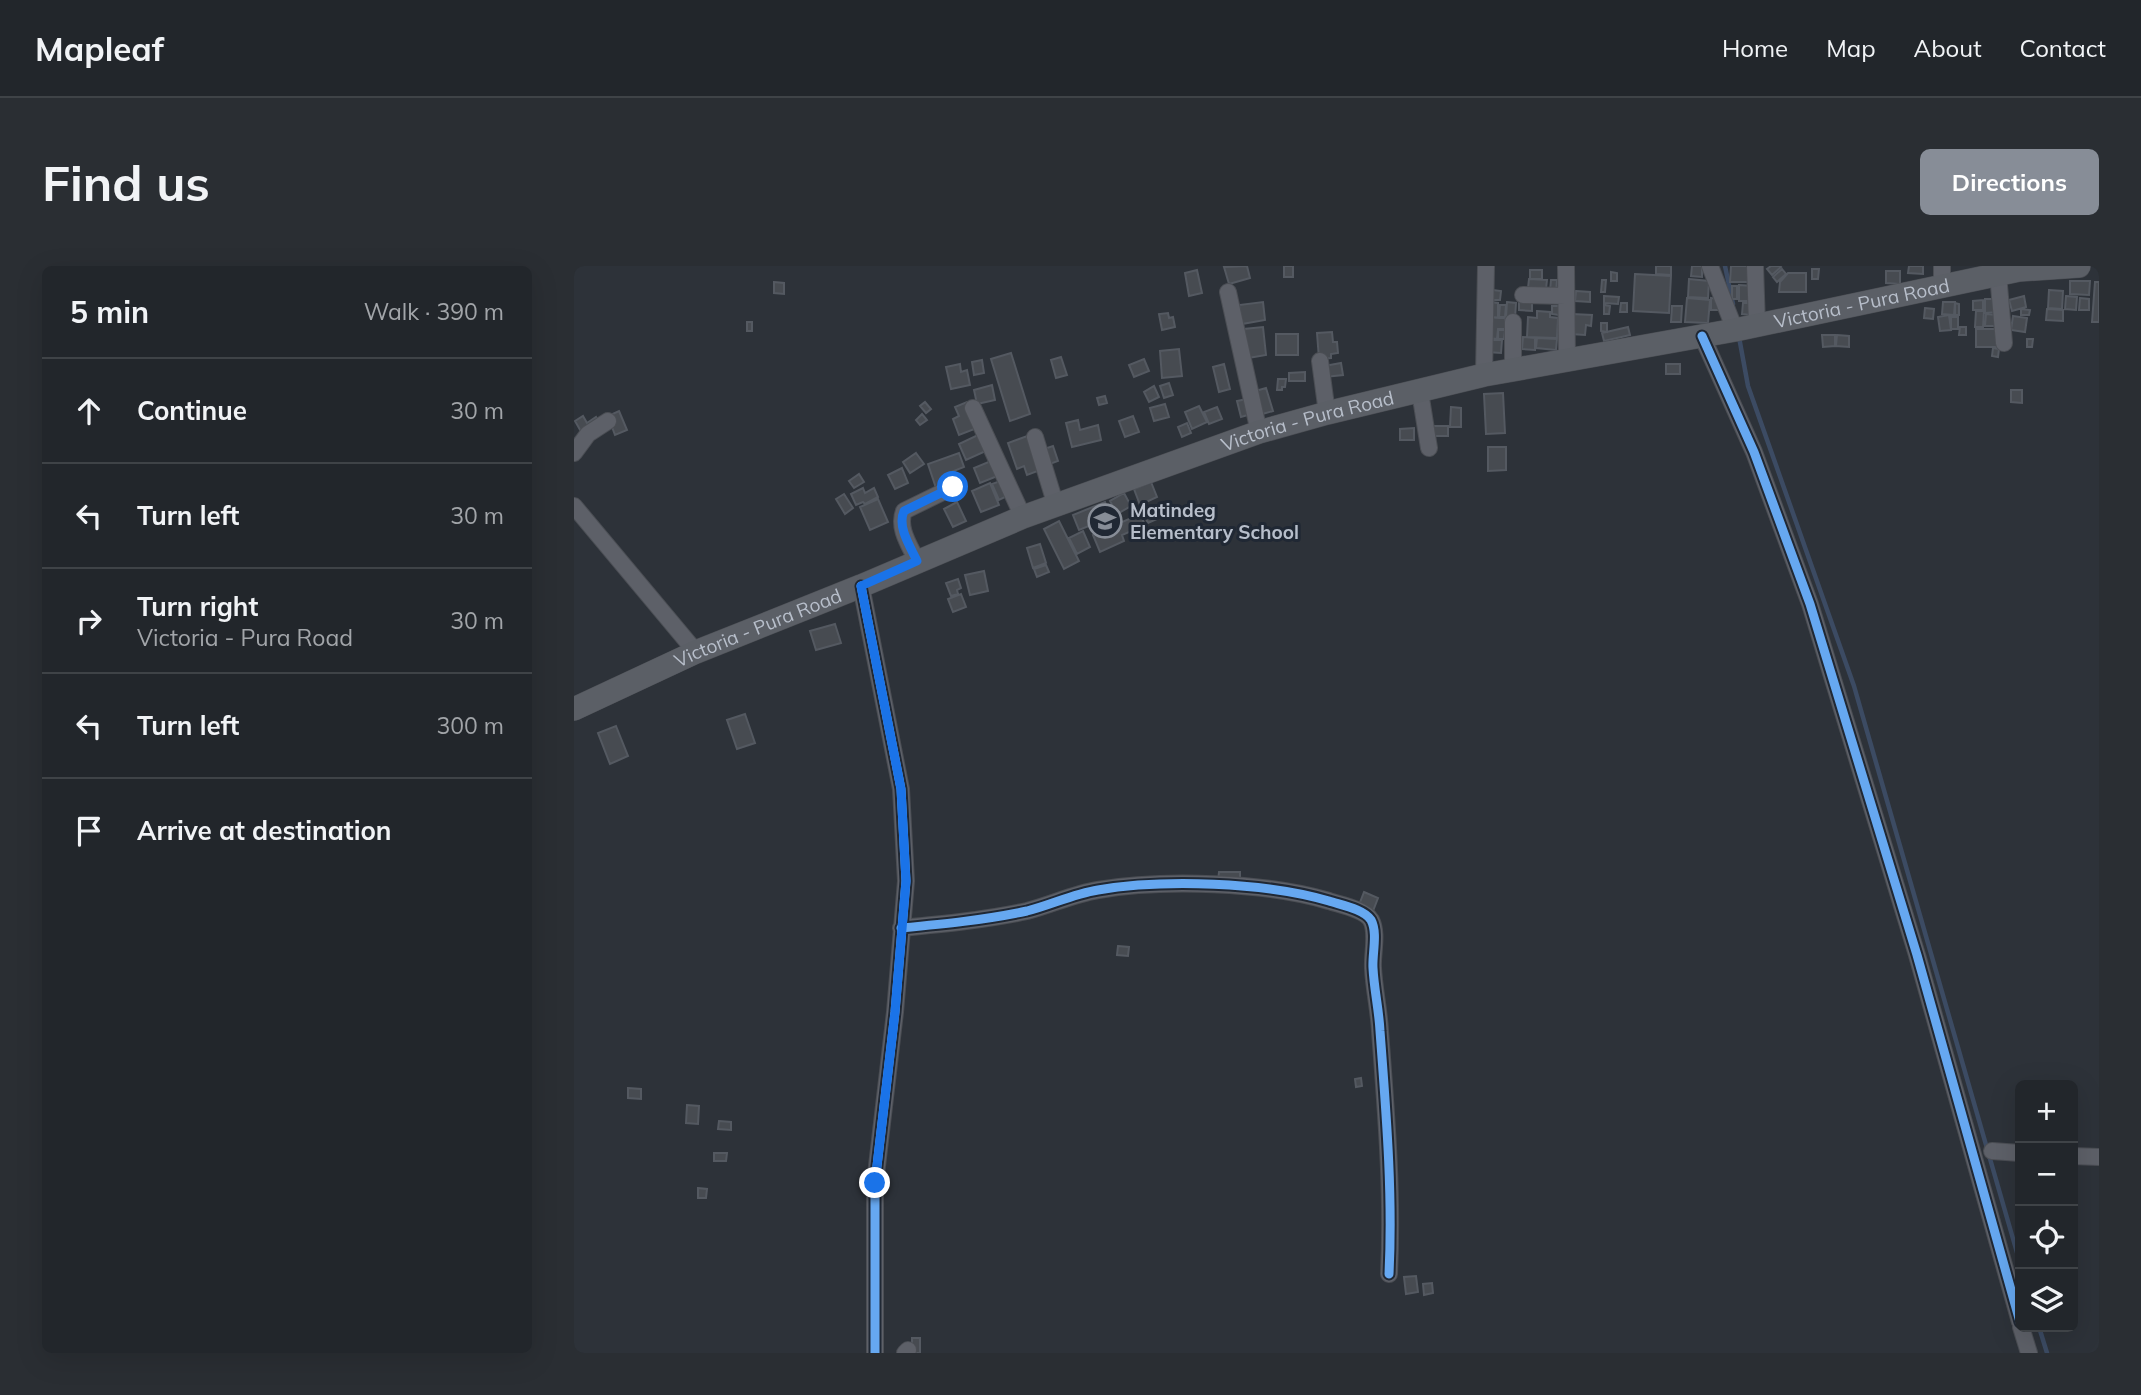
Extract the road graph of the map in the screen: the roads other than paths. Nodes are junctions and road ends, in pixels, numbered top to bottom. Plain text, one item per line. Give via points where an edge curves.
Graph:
1 (1486, 266) edge
2 (1566, 266) edge
3 (1710, 266) edge
4 (1755, 266) edge
5 (2079, 266) edge
6 (2012, 270) edge
7 (1942, 276) edge
8 (1227, 292) dead end
9 (1523, 295) dead end
10 (1566, 296) junction
11 (1513, 322) dead end
12 (1746, 327) junction
13 (1702, 336) junction
14 (2004, 344) dead end
15 (1567, 360) junction
16 (1320, 361) dead end
17 (1513, 370) junction
18 (1484, 375) junction
19 (1420, 392) junction
20 (973, 408) dead end
21 (1327, 413) junction
22 (608, 421) dead end
23 (1259, 432) junction
24 (1035, 437) dead end
25 (1429, 448) dead end
26 (574, 453) edge
27 (953, 487) dead end
28 (574, 506) edge
29 (1056, 506) junction
30 (1023, 517) junction
31 (917, 561) junction
32 (861, 586) junction
33 (696, 652) junction
34 (574, 709) edge
35 (901, 928) junction
36 (1992, 1151) dead end
37 (2015, 1153) edge
38 (2078, 1156) edge
39 (2099, 1157) edge
40 (1389, 1273) dead end
41 (2015, 1303) edge
42 (2023, 1332) edge
43 (875, 1353) edge
44 (2029, 1353) edge

1 - 18 street
2 - 10 street
3 - 12 street
4 - 12 street
5 - 6 main road, Victoria - Pura Road
6 - 7 main road, Victoria - Pura Road
6 - 14 street
7 - 12 main road, Victoria - Pura Road
8 - 23 street
9 - 10 street
10 - 15 street
11 - 17 street
12 - 13 main road, Victoria - Pura Road
13 - 15 main road, Victoria - Pura Road
13 - 41 street via 1754,452 1810,604 1917,956
15 - 17 main road, Victoria - Pura Road
16 - 21 street
17 - 18 main road, Victoria - Pura Road
18 - 19 main road, Victoria - Pura Road
19 - 21 main road, Victoria - Pura Road
19 - 25 street
20 - 30 street
21 - 23 main road, Victoria - Pura Road
22 - 26 street via 588,434
23 - 29 main road, Victoria - Pura Road
24 - 29 street
27 - 31 street via 904,511 902,528
28 - 33 street
29 - 30 main road, Victoria - Pura Road
30 - 31 main road, Victoria - Pura Road
31 - 32 main road, Victoria - Pura Road
32 - 33 main road, Victoria - Pura Road
32 - 35 street via 901,789 906,881
33 - 34 main road, Victoria - Pura Road
35 - 40 street via 984,919 1079,894 1157,885 1290,892 1356,909 1370,918 1388,1173
35 - 43 street via 875,1183
36 - 37 street
38 - 39 street
42 - 44 street

